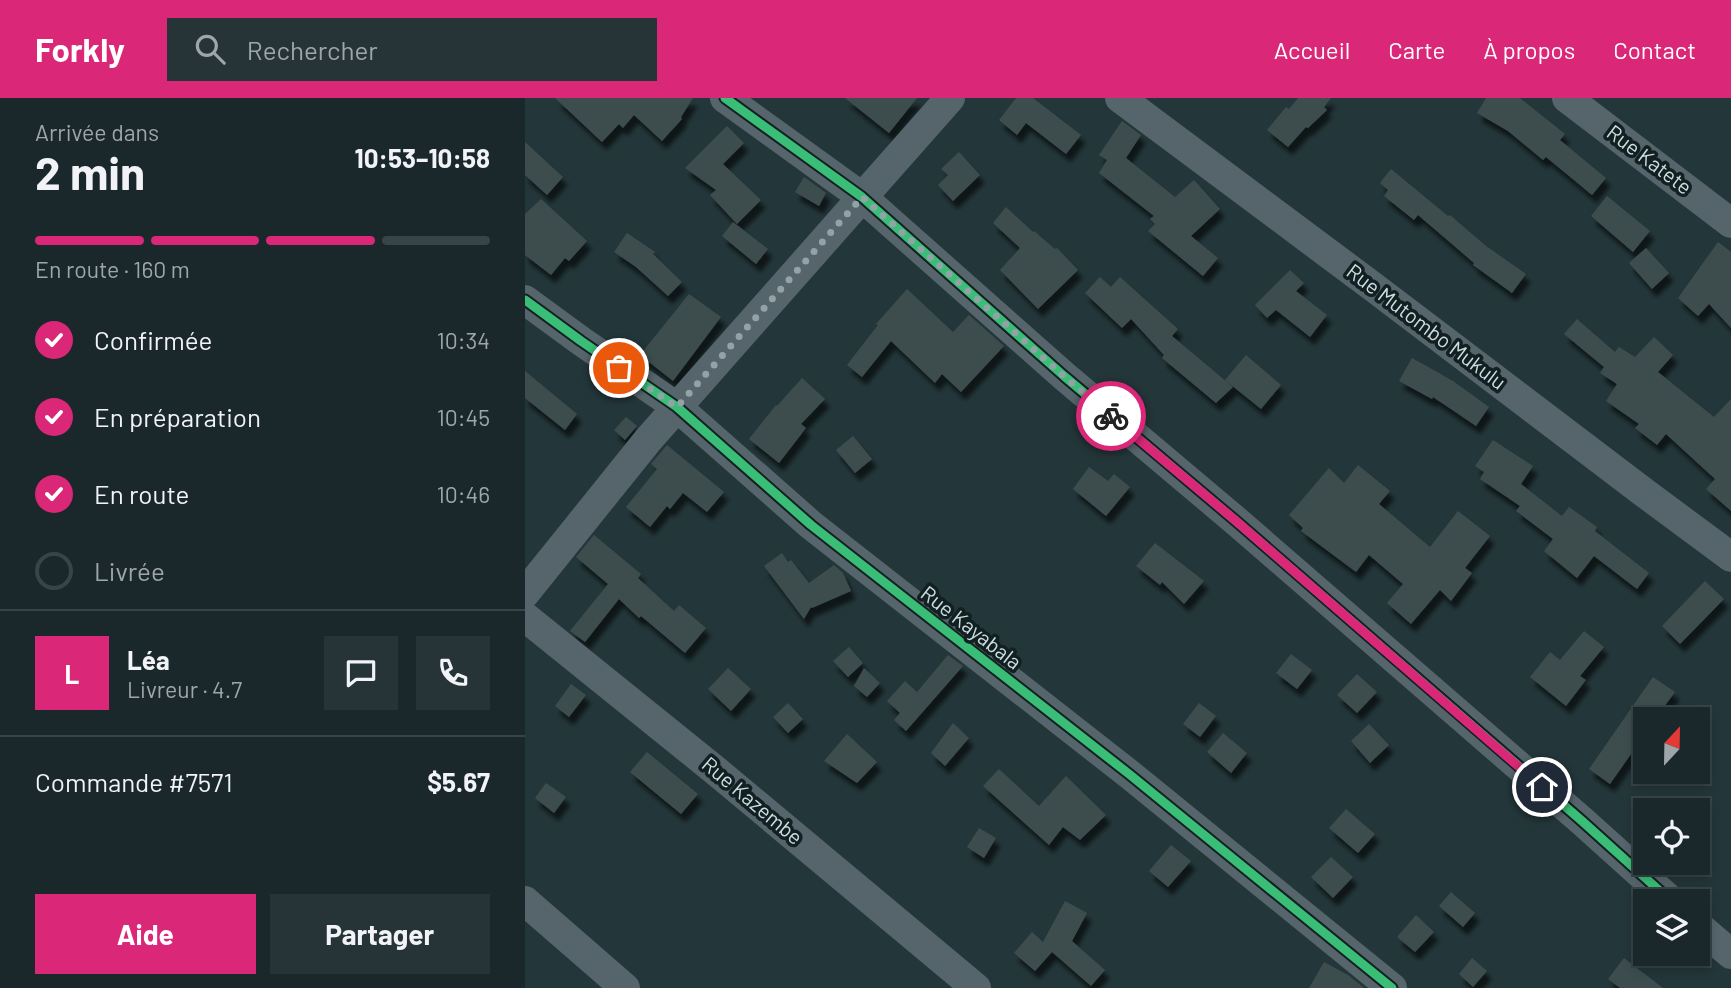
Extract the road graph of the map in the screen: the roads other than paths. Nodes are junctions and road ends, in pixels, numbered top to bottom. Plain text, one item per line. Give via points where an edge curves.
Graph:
1 (725, 98) edge
2 (950, 98) edge
3 (1120, 98) edge
4 (1567, 98) edge
5 (862, 197) junction
6 (1731, 223) edge
7 (525, 300) edge
8 (677, 407) junction
9 (1731, 557) edge
10 (525, 593) edge
11 (525, 617) edge
12 (1658, 889) edge
13 (525, 901) edge
14 (1710, 936) edge
15 (1731, 954) edge
16 (625, 988) edge
17 (976, 988) edge
18 (1392, 988) edge

1 - 5 street
2 - 5 street
3 - 9 street, Rue Mutombo Mukulu
4 - 6 street, Rue Katete
5 - 8 street
5 - 12 street
7 - 8 street, Rue Kayabala
8 - 10 street
8 - 18 street, Rue Kayabala via 811,525
11 - 17 street, Rue Kazembe
13 - 16 street
14 - 15 street

